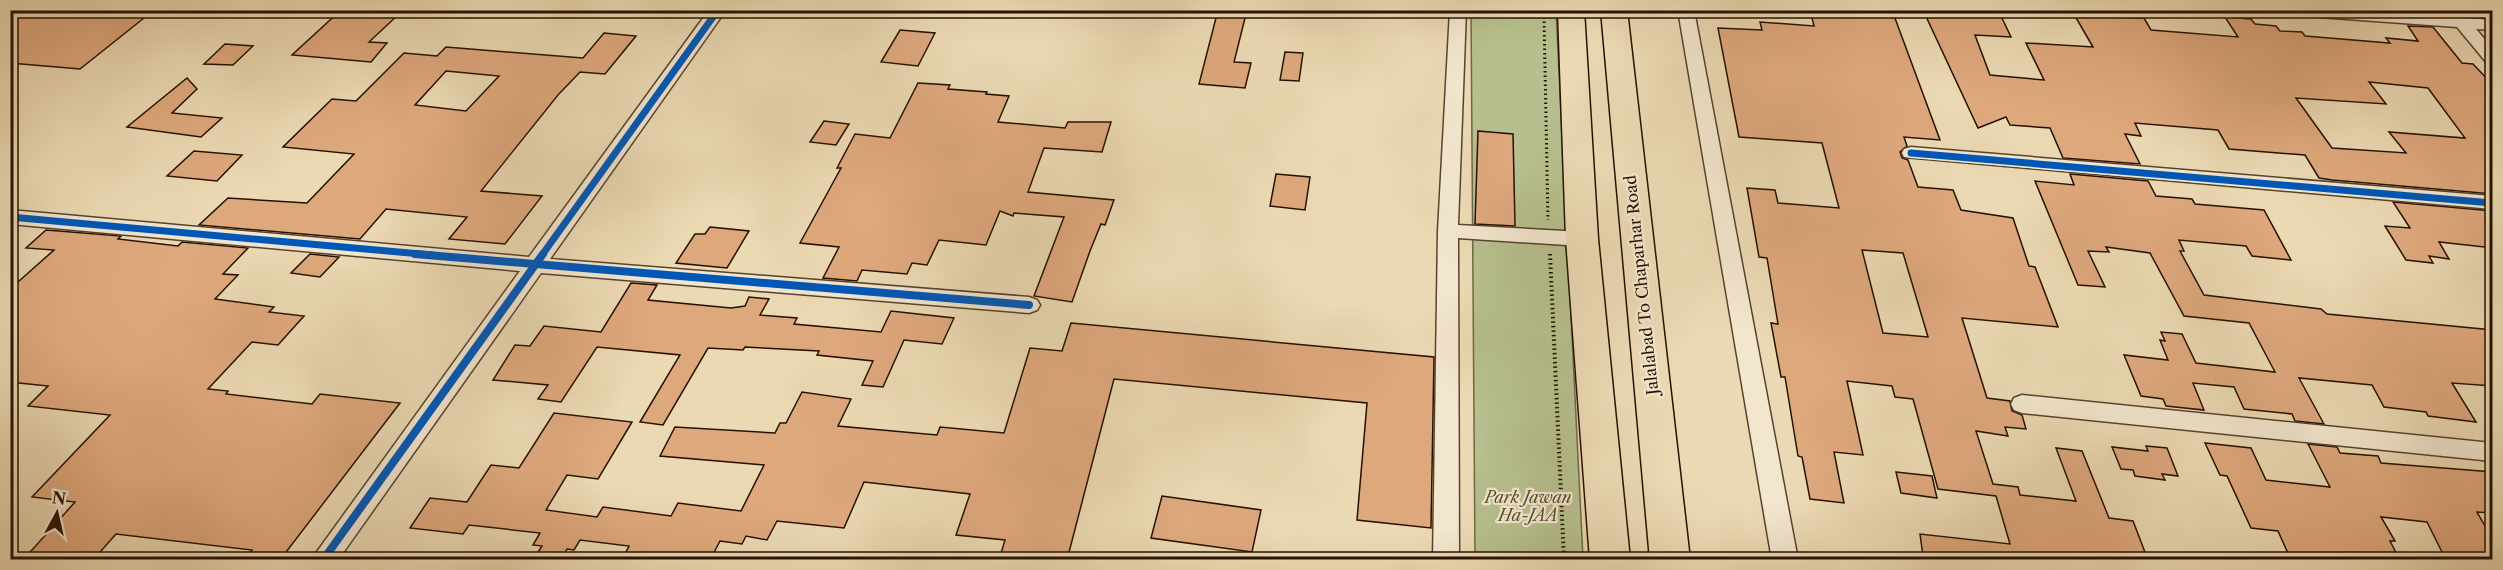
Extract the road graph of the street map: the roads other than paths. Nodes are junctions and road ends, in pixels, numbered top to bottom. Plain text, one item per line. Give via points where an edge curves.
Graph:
1 (718, 10) edge
2 (1458, 10) edge
3 (1571, 10) edge
4 (1614, 10) edge
5 (1686, 10) edge
6 (2291, 10) edge
7 (2456, 17) edge
8 (2493, 25) edge
9 (2493, 57) edge
10 (1911, 153) dead end
11 (2493, 203) edge
12 (10, 217) edge
13 (1448, 231) junction
14 (1582, 239) junction
15 (537, 265) junction
16 (1029, 305) dead end
17 (2022, 404) dead end
18 (2493, 452) edge
19 (323, 560) edge
20 (1446, 560) edge
21 (1610, 560) edge
22 (1670, 560) edge
23 (1785, 560) edge

1 - 15 street
2 - 13 street
3 - 14 main road
4 - 22 main road, Jalalabad To Chaparhar Road
5 - 23 street
6 - 7 street
7 - 8 street
7 - 9 street
10 - 11 street
12 - 15 street
13 - 14 street
13 - 20 street
14 - 21 main road
15 - 16 street
15 - 19 street
17 - 18 street

